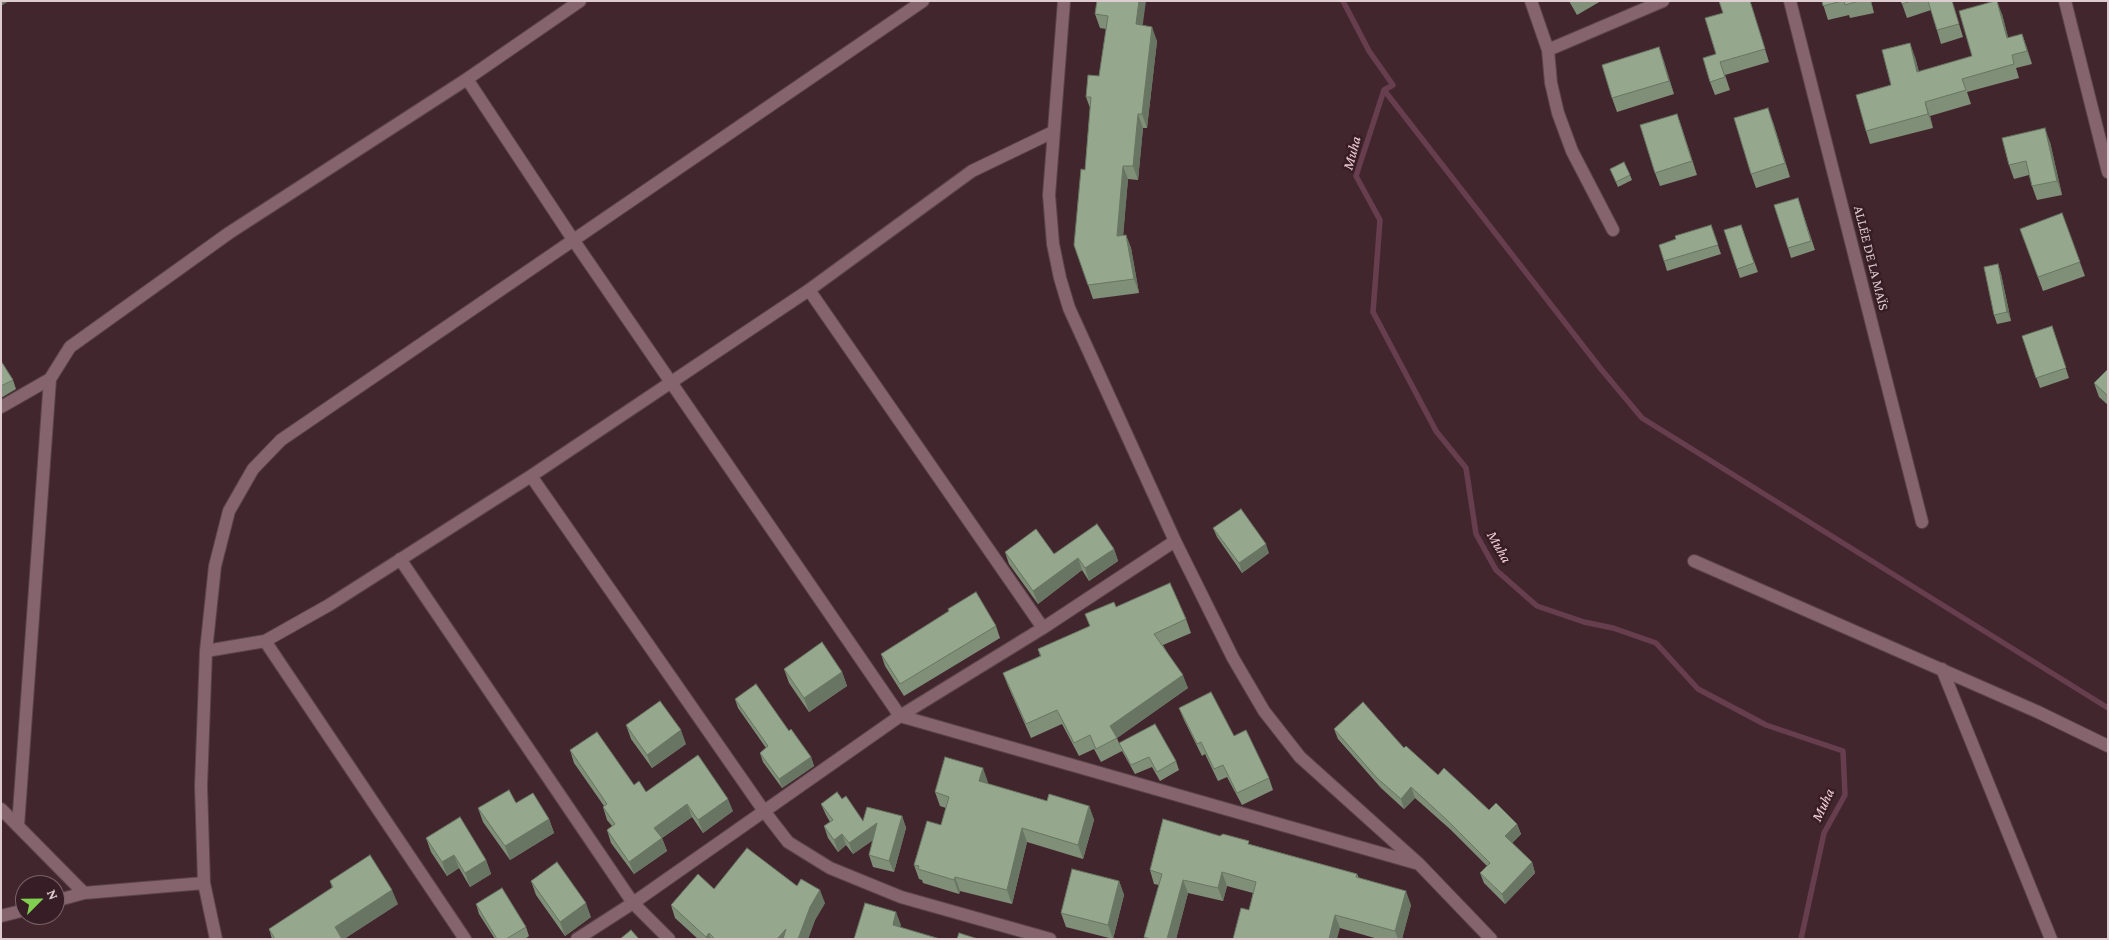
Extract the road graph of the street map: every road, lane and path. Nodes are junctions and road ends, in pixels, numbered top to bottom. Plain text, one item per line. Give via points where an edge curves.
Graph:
1 (580, 1) edge
2 (923, 1) edge
3 (1064, 1) edge
4 (1531, 1) edge
5 (1663, 1) edge
6 (1790, 1) edge
7 (2065, 1) edge
8 (1548, 50) junction
9 (466, 80) junction
10 (1053, 132) junction
11 (2108, 172) edge
12 (1612, 230) dead end
13 (574, 241) junction
14 (809, 290) junction
15 (50, 379) junction
16 (671, 381) junction
17 (1, 407) edge
18 (531, 476) junction
19 (1922, 522) dead end
20 (1175, 541) junction
21 (400, 559) junction
22 (1694, 561) dead end
23 (1042, 628) junction
24 (265, 641) junction
25 (206, 651) junction
26 (1942, 669) junction
27 (900, 716) junction
28 (2108, 746) edge
29 (1, 809) edge
30 (764, 811) junction
31 (18, 826) junction
32 (1419, 864) junction
33 (204, 883) junction
34 (84, 893) junction
35 (65, 898) edge
36 (633, 903) junction
37 (15, 912) edge
38 (1, 916) edge
39 (216, 939) edge
40 (465, 939) edge
41 (577, 939) edge
42 (669, 939) edge
43 (1050, 939) edge
44 (1491, 939) edge
45 (2051, 939) edge

1 - 9 street
2 - 13 street
3 - 10 street
4 - 8 street
5 - 8 street
6 - 19 street, ALLÉE DE LA MAÏS
7 - 11 street
8 - 12 street via 1558,113 1572,150
9 - 13 street
9 - 15 street via 229,234 70,347
10 - 14 street via 972,171
10 - 20 street via 1049,195 1060,278 1069,308
13 - 16 street
13 - 25 street via 281,440 253,469 229,511 215,566
14 - 16 street
14 - 23 street
15 - 17 street
15 - 31 street
16 - 18 street
16 - 27 street
18 - 21 street
18 - 30 street
20 - 23 street
20 - 32 street via 1233,658 1264,711 1300,757
21 - 24 street
21 - 36 street
22 - 26 street
23 - 27 street
24 - 25 street
24 - 40 street
25 - 33 street via 201,786
26 - 28 street
26 - 45 street
27 - 30 street
27 - 32 street
29 - 31 street
30 - 36 street
30 - 43 street via 788,842 830,868 901,897
31 - 34 street
32 - 44 street
33 - 34 street
33 - 39 street
34 - 35 street
36 - 41 street
36 - 42 street
37 - 38 street

